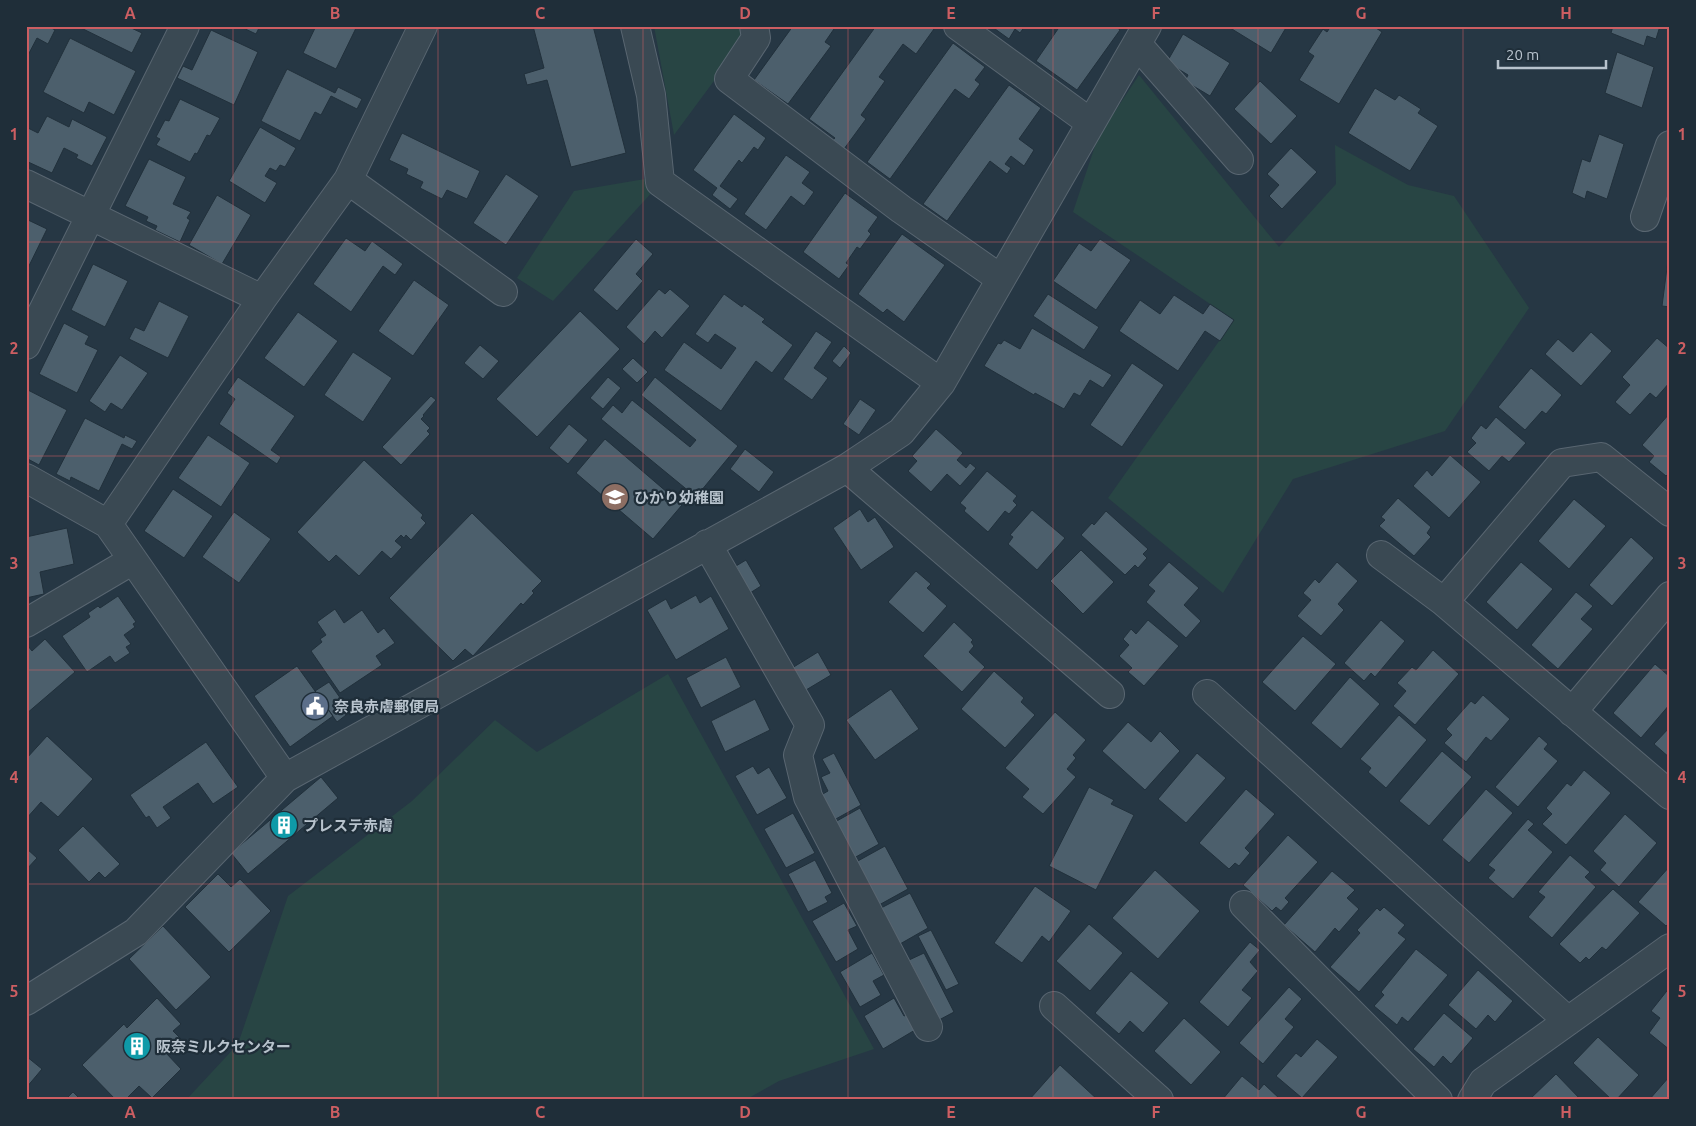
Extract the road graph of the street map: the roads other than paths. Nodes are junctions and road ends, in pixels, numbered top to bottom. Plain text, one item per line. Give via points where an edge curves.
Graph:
1 (185, 26) edge
2 (423, 26) edge
3 (635, 26) edge
4 (754, 26) edge
5 (958, 26) edge
6 (1142, 35) edge
7 (1091, 123) junction
8 (1670, 145) edge
9 (1240, 160) dead end
10 (348, 180) junction
11 (26, 184) edge
12 (91, 216) junction
13 (1645, 217) dead end
14 (1001, 279) junction
15 (503, 292) dead end
16 (262, 299) junction
17 (26, 345) edge
18 (941, 383) junction
19 (847, 468) junction
20 (26, 478) edge
21 (1670, 512) edge
22 (108, 524) junction
23 (707, 544) junction
24 (1382, 555) dead end
25 (133, 560) junction
26 (1670, 596) edge
27 (1444, 602) junction
28 (26, 623) edge
29 (1110, 694) dead end
30 (1207, 694) dead end
31 (1572, 712) junction
32 (285, 778) junction
33 (1670, 795) edge
34 (1244, 905) dead end
35 (1670, 948) edge
36 (26, 1001) edge
37 (1054, 1006) dead end
38 (1568, 1020) junction
39 (928, 1027) dead end
40 (1159, 1100) edge
41 (1438, 1100) edge
42 (1472, 1100) edge

1 - 12 street
2 - 10 street
3 - 18 street via 652,95 660,182
4 - 14 street via 756,38 729,79 901,209
5 - 7 street
6 - 7 street
6 - 9 street
7 - 14 street
8 - 13 street
10 - 15 street
10 - 16 street
11 - 12 street
12 - 16 street
12 - 17 street
14 - 18 street
16 - 22 street
18 - 19 street via 901,432
19 - 23 street
19 - 29 street
20 - 22 street
21 - 27 street via 1601,457 1562,463
22 - 25 street
23 - 32 street
23 - 39 street via 810,725 798,756 808,797
24 - 27 street
25 - 28 street
25 - 32 street
26 - 31 street
27 - 31 street
30 - 38 street
31 - 33 street
32 - 36 street via 136,932
34 - 41 street
35 - 38 street
37 - 40 street
38 - 42 street via 1483,1082

